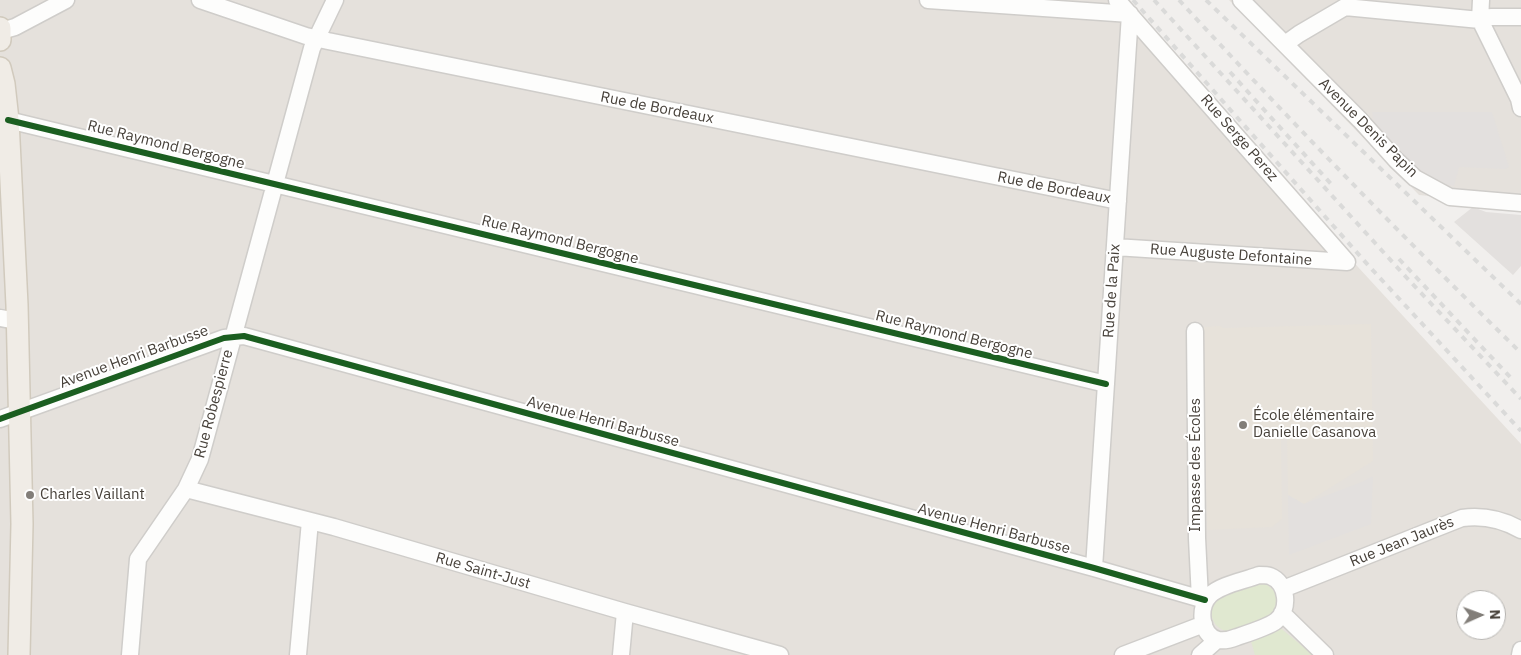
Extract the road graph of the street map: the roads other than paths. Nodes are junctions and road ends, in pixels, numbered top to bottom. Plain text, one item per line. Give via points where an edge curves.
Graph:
1 (66, 0) edge
2 (200, 0) edge
3 (334, 0) edge
4 (928, 0) edge
5 (1117, 0) edge
6 (1241, 0) edge
7 (1481, 0) edge
8 (1345, 3) edge
9 (1130, 14) junction
10 (1521, 18) edge
11 (1480, 20) junction
12 (0, 33) edge
13 (316, 38) junction
14 (1285, 44) junction
15 (0, 68) edge
16 (2, 86) edge
17 (1521, 108) edge
18 (8, 120) junction
19 (275, 184) junction
20 (1118, 201) junction
21 (1521, 203) edge
22 (1115, 247) junction
23 (1347, 262) joint
24 (8, 319) edge
25 (1195, 331) dead end
26 (233, 338) junction
27 (1106, 384) junction
28 (20, 411) junction
29 (0, 419) edge
30 (186, 489) junction
31 (310, 521) junction
32 (1521, 530) edge
33 (1094, 568) junction
34 (1284, 589) junction
35 (1202, 600) junction
36 (625, 612) junction
37 (1282, 613) junction
38 (1204, 624) junction
39 (1218, 640) junction
40 (1521, 650) edge
41 (19, 655) edge
42 (130, 655) edge
43 (298, 655) edge
44 (621, 655) edge
45 (780, 655) edge
46 (1123, 655) edge
47 (1200, 655) edge
48 (1325, 655) edge
49 (1520, 655) edge

1 - 12 street
2 - 13 street, Rue de Bordeaux
3 - 13 street, Rue Robespierre
4 - 9 street
5 - 9 street, Rue Serge Perez
6 - 14 street, Avenue Denis Papin
7 - 11 street
8 - 11 street
8 - 14 street
9 - 20 street, Rue de la Paix
9 - 23 street, Rue Serge Perez
10 - 11 street
11 - 17 street
13 - 19 street, Rue Robespierre
13 - 20 street, Rue de Bordeaux
14 - 21 street, Avenue Denis Papin via 1415,178 1450,197
15 - 16 main road
16 - 18 main road
18 - 19 street, Rue Raymond Bergogne
18 - 24 main road
19 - 26 street, Rue Robespierre
19 - 27 street, Rue Raymond Bergogne
20 - 22 street, Rue de la Paix
22 - 23 street, Rue Auguste Defontaine
22 - 27 street, Rue de la Paix
24 - 28 main road
25 - 35 street, Impasse des Écoles via 1197,538
26 - 28 street, Avenue Henri Barbusse via 224,338
26 - 30 street, Rue Robespierre via 200,459
26 - 33 street, Avenue Henri Barbusse via 244,336
27 - 33 street, Rue de la Paix
28 - 29 street, Avenue Henri Barbusse
28 - 41 main road
30 - 31 street, Rue Saint-Just
30 - 42 street, Rue Robespierre via 138,559
31 - 36 street, Rue Saint-Just
31 - 43 street
32 - 34 street, Rue Jean Jaurès via 1493,518 1462,518
33 - 35 street, Avenue Henri Barbusse
34 - 35 street via 1270,576 1259,575 1216,590
34 - 37 street
35 - 38 street
36 - 44 street
36 - 45 street, Rue Saint-Just
37 - 39 street via 1267,625 1234,638
37 - 48 street
38 - 39 street via 1209,634
38 - 46 street
39 - 47 street
40 - 49 street

